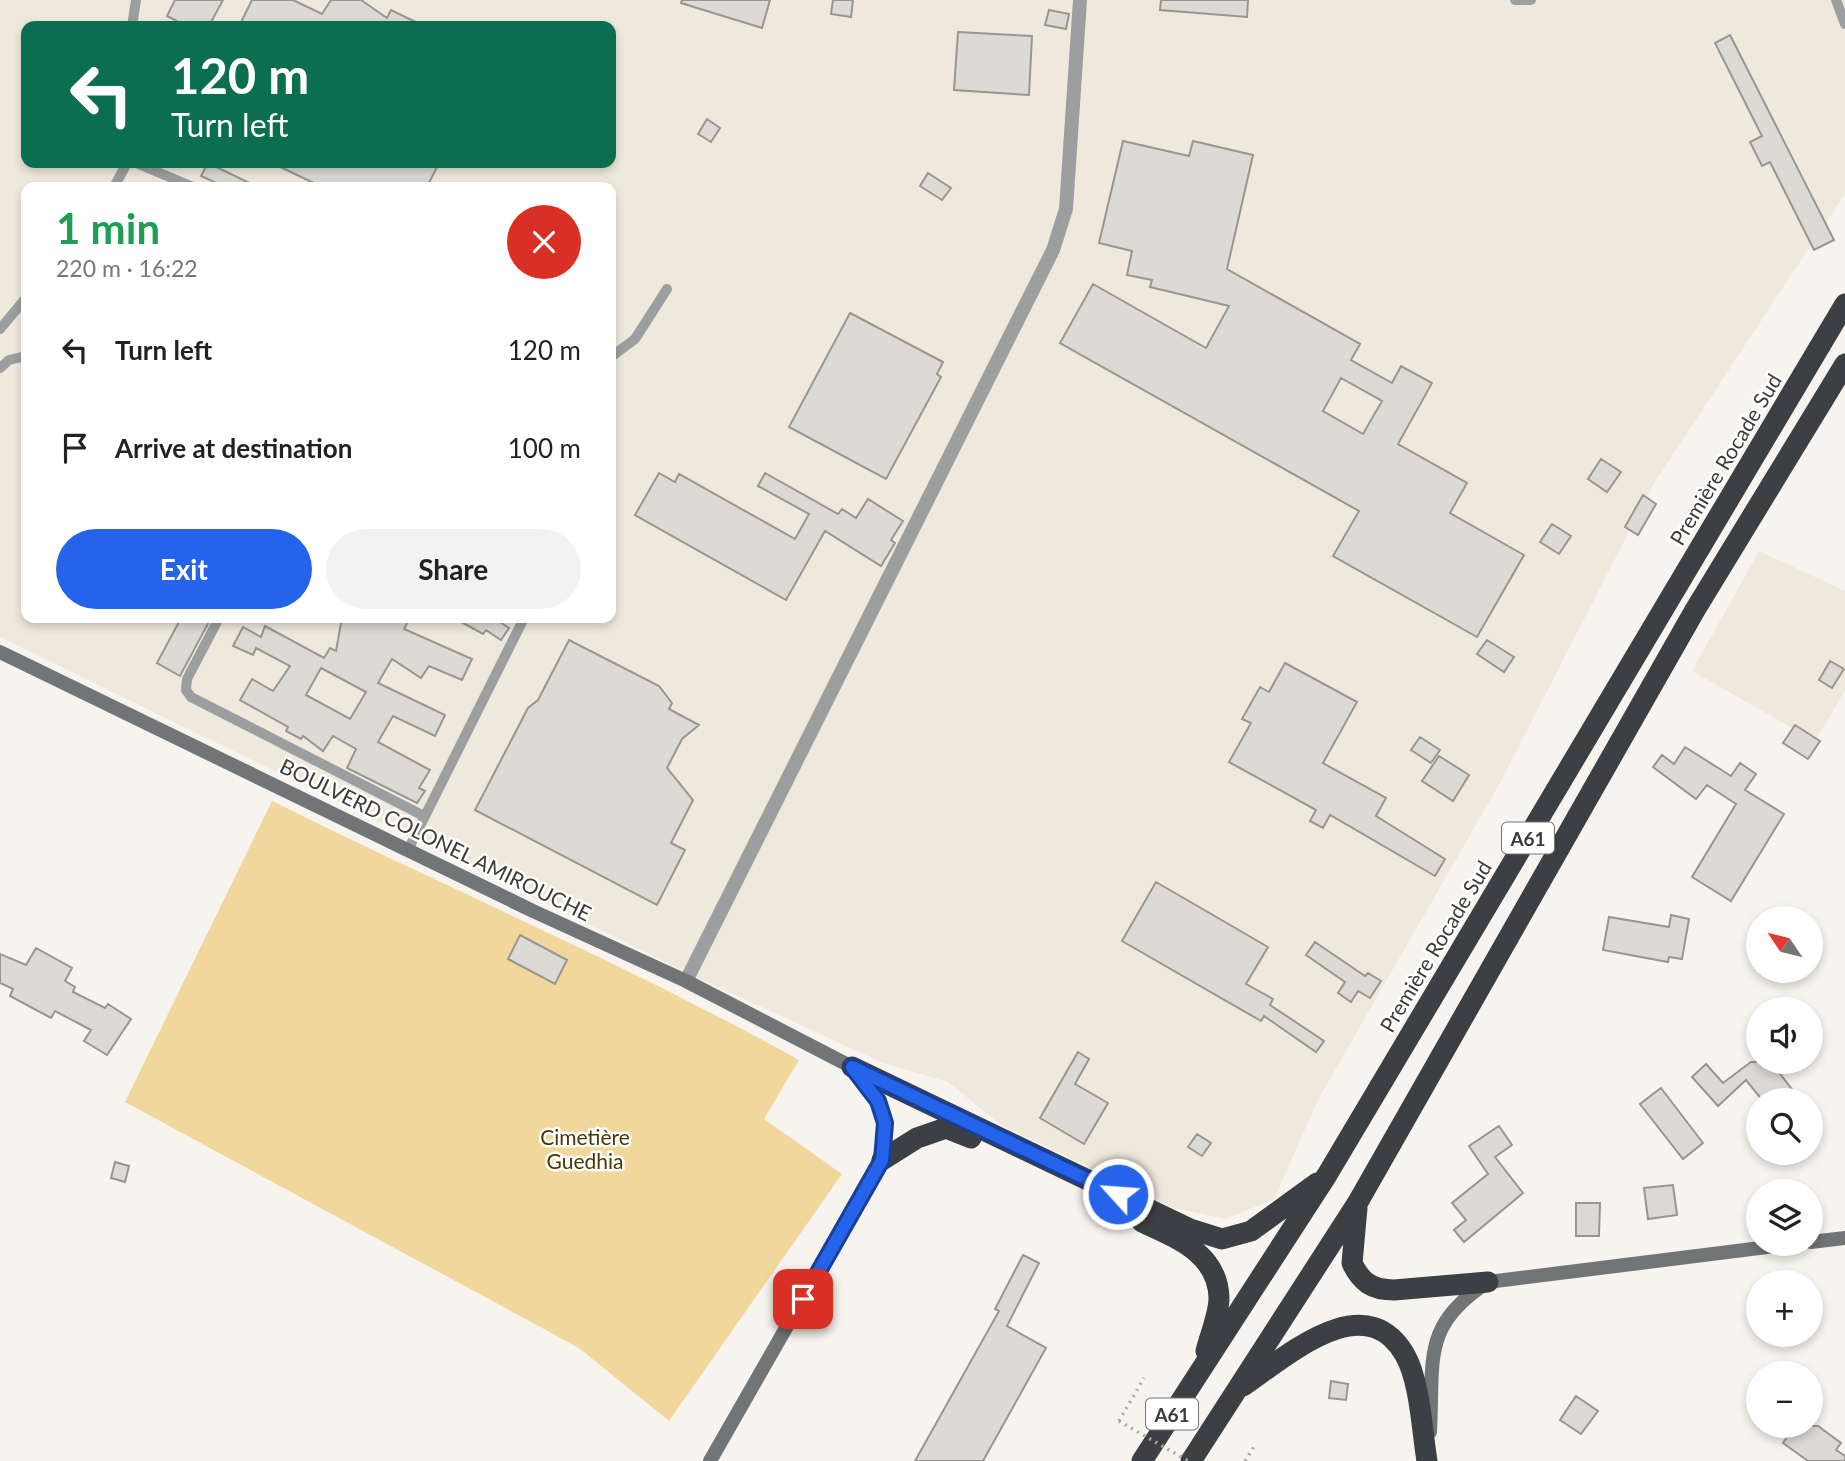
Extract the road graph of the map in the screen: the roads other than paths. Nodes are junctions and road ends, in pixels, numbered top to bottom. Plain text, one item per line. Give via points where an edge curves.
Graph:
1 (136, 0) edge
2 (1080, 0) edge
3 (1515, 0) edge
4 (1531, 0) edge
5 (1836, 0) edge
6 (133, 21) edge
7 (1845, 23) edge
8 (148, 168) edge
9 (181, 182) edge
10 (667, 289) dead end
11 (21, 304) edge
12 (1845, 304) edge
13 (0, 329) edge
14 (616, 353) edge
15 (21, 357) edge
16 (1845, 364) edge
17 (0, 368) edge
18 (216, 623) edge
19 (521, 623) edge
20 (0, 652) edge
21 (424, 816) junction
22 (408, 850) junction
23 (685, 981) junction
24 (852, 1067) junction
25 (882, 1160) junction
26 (1327, 1175) junction
27 (1358, 1202) junction
28 (1845, 1238) edge
29 (1823, 1241) edge
30 (1746, 1250) edge
31 (1488, 1282) junction
32 (1203, 1366) junction
33 (1236, 1391) junction
34 (710, 1461) edge
35 (1142, 1461) edge
36 (1190, 1461) edge
37 (1428, 1461) edge

1 - 6 lane
2 - 23 street via 1066,209 1053,250
3 - 4 lane
5 - 7 lane
8 - 9 lane
10 - 14 lane via 635,340
11 - 13 lane
12 - 26 highway, Première Rocade Sud / A61
15 - 17 lane via 9,359
16 - 27 highway, A61 via 1695,610
18 - 21 lane via 187,679 191,697
19 - 21 lane
20 - 22 main road, BOULVERD COLONEL AMIROUCHE
21 - 22 lane
22 - 23 main road, BOULVERD COLONEL AMIROUCHE
23 - 24 main road, BOULVERD COLONEL AMIROUCHE
24 - 25 main road via 878,1101 885,1123
24 - 26 highway via 1190,1229 1222,1239 1251,1231
25 - 32 highway via 917,1138 946,1128 1192,1246 1211,1267 1219,1298
25 - 34 main road
26 - 32 highway, Première Rocade Sud / A61
27 - 31 highway via 1352,1263 1367,1284 1394,1290
27 - 33 highway, A61
28 - 29 main road
30 - 31 main road
31 - 37 main road via 1452,1309 1434,1343
32 - 35 highway, Première Rocade Sud / A61
33 - 36 highway, A61
33 - 37 highway via 1321,1334 1360,1324 1378,1329 1406,1356

